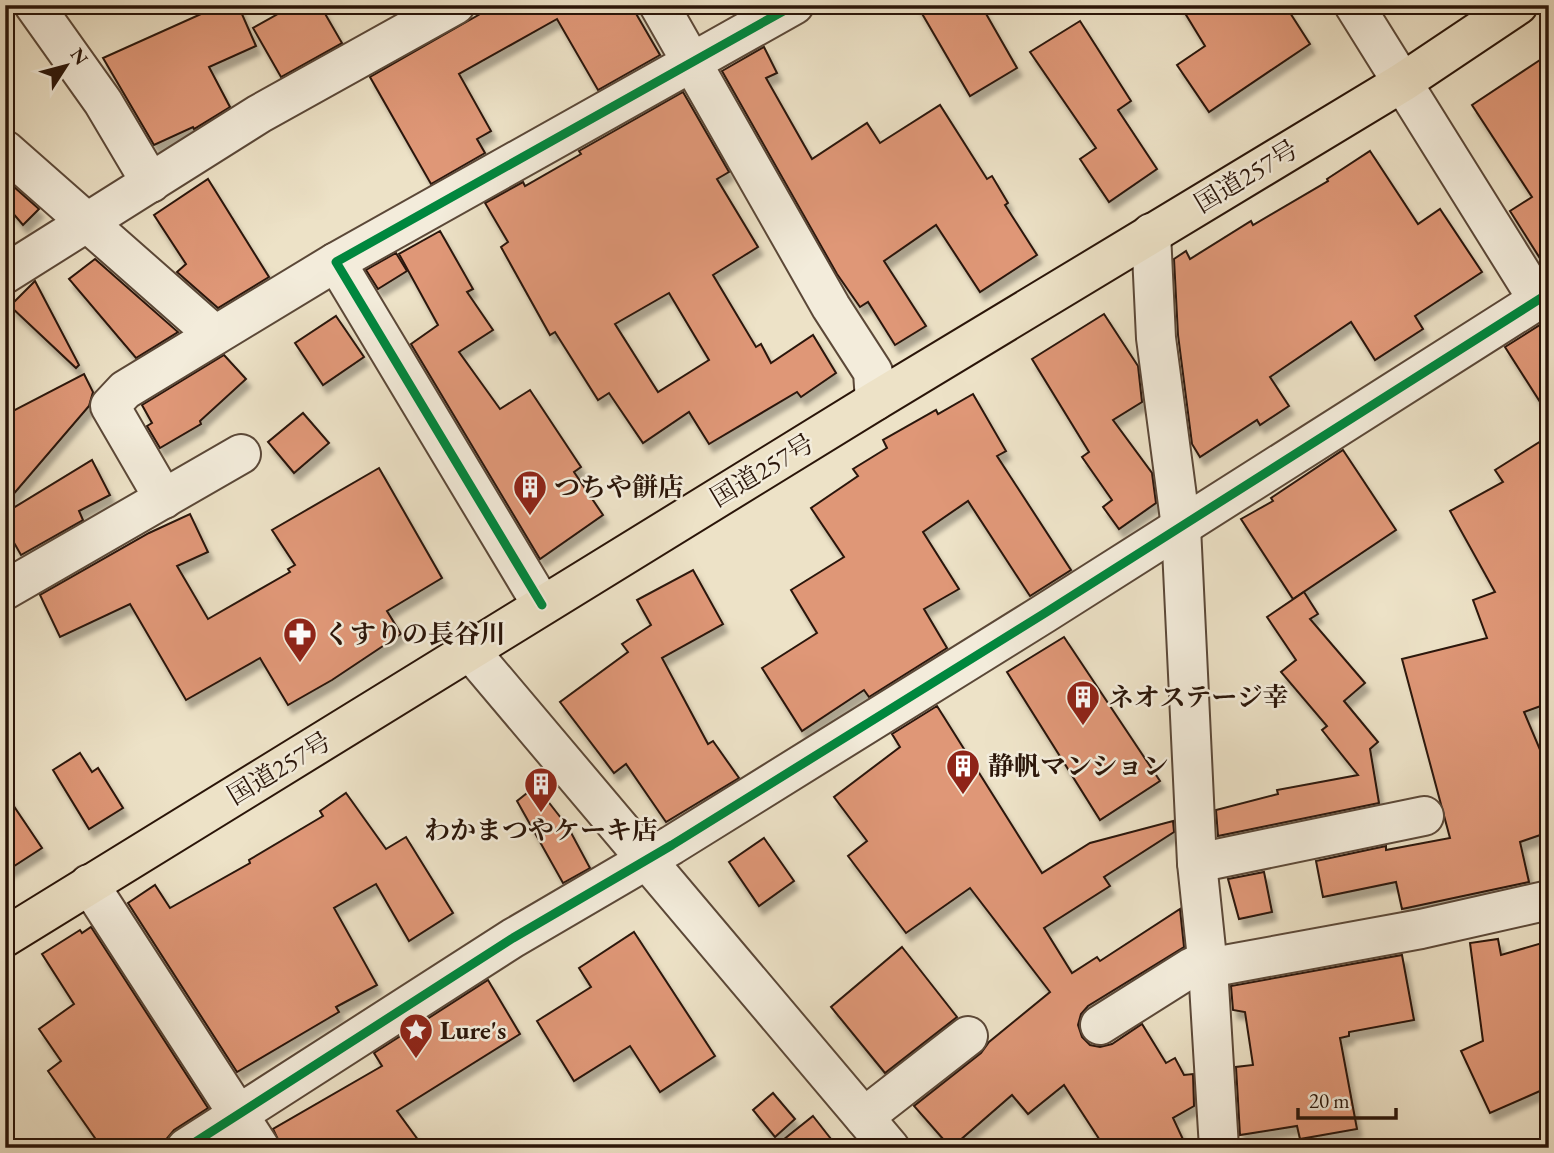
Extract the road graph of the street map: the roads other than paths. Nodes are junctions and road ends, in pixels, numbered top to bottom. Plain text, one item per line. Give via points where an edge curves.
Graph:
1 (34, 5) edge
2 (455, 5) edge
3 (659, 5) edge
4 (794, 5) edge
5 (1354, 5) edge
6 (1518, 5) edge
7 (691, 62) junction
8 (1403, 82) junction
9 (5, 150) edge
10 (151, 183) junction
11 (88, 222) junction
12 (1151, 233) junction
13 (335, 262) junction
14 (5, 274) edge
15 (1545, 297) edge
16 (215, 335) junction
17 (875, 401) junction
18 (241, 454) dead end
19 (164, 499) junction
20 (1181, 527) junction
21 (5, 590) edge
22 (542, 605) junction
23 (471, 652) junction
24 (1424, 816) dead end
25 (643, 859) junction
26 (1196, 863) junction
27 (89, 884) junction
28 (1549, 900) edge
29 (5, 937) edge
30 (1208, 968) junction
31 (1100, 1025) dead end
32 (968, 1036) dead end
33 (239, 1114) junction
34 (864, 1117) junction
35 (186, 1148) edge
36 (260, 1148) edge
37 (890, 1148) edge
38 (1219, 1148) edge

1 - 10 street via 103,102
2 - 10 street via 259,114
3 - 7 street
4 - 7 street
5 - 8 street
6 - 8 highway, 国道257号
7 - 13 street
7 - 17 street via 873,372
8 - 12 highway, 国道257号
8 - 15 street via 1417,110
9 - 11 street
10 - 11 street
11 - 14 street
11 - 16 street
12 - 17 highway, 国道257号
12 - 20 street via 1156,338
13 - 16 street
13 - 22 street
15 - 20 street
16 - 19 street via 125,390 110,406
17 - 22 highway, 国道257号
18 - 19 street
19 - 21 street
20 - 25 street
20 - 26 street
22 - 23 highway, 国道257号
23 - 25 street
23 - 27 highway, 国道257号
24 - 26 street
25 - 33 street
25 - 34 street
26 - 30 street
27 - 29 highway, 国道257号
27 - 33 street
28 - 30 street
30 - 31 street via 1192,967
30 - 38 street
32 - 34 street
33 - 35 street
33 - 36 street
34 - 37 street

